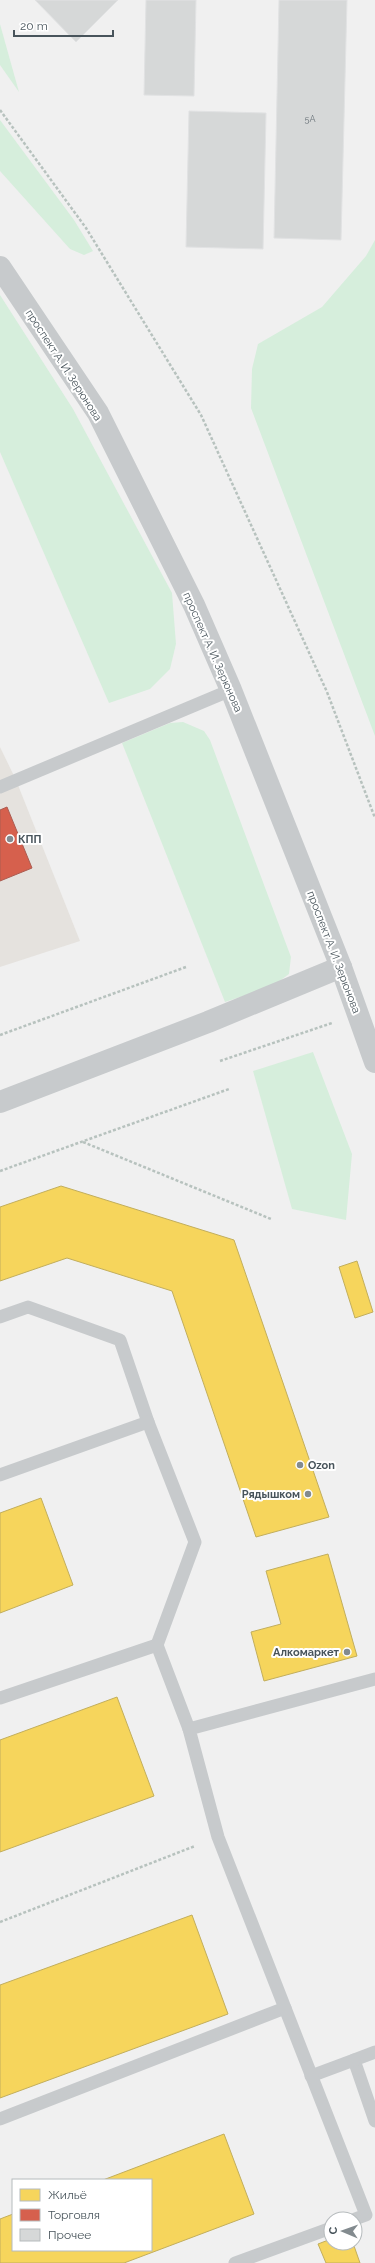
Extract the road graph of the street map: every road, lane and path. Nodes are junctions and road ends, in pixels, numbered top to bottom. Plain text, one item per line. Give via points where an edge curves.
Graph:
1 (0, 110) edge
2 (0, 267) edge
3 (231, 690) junction
4 (0, 787) edge
5 (375, 818) edge
6 (186, 967) dead end
7 (341, 967) junction
8 (358, 1014) junction
9 (0, 1035) edge
10 (220, 1061) dead end
11 (375, 1062) edge
12 (229, 1089) dead end
13 (0, 1102) edge
14 (83, 1142) junction
15 (0, 1171) edge
16 (272, 1219) dead end
17 (0, 1317) edge
18 (148, 1422) junction
19 (0, 1475) edge
20 (157, 1645) junction
21 (375, 1679) edge
22 (0, 1698) edge
23 (189, 1729) junction
24 (218, 1837) junction
25 (0, 1922) edge
26 (285, 2008) junction
27 (375, 2052) edge
28 (354, 2060) junction
29 (312, 2076) junction
30 (0, 2119) edge
31 (375, 2121) edge
32 (365, 2215) edge
33 (323, 2231) edge
34 (236, 2263) edge

1 - 5 path via 86,228 201,415 327,692
2 - 3 street, проспект А. И. Зерюнова via 98,414 194,605
3 - 4 lane
3 - 7 street, проспект А. И. Зерюнова
6 - 9 path
7 - 8 street, проспект А. И. Зерюнова
7 - 13 street via 208,1022
8 - 10 path
8 - 11 street, проспект А. И. Зерюнова
12 - 14 path
14 - 15 path
14 - 16 path
17 - 18 lane via 28,1307 120,1340
18 - 19 lane
18 - 20 lane via 195,1542
20 - 22 lane
20 - 23 lane
21 - 23 lane
23 - 24 lane
24 - 25 path
24 - 26 lane
26 - 29 lane
26 - 30 lane
27 - 28 lane
28 - 29 lane
28 - 31 lane
29 - 32 lane
33 - 34 lane

